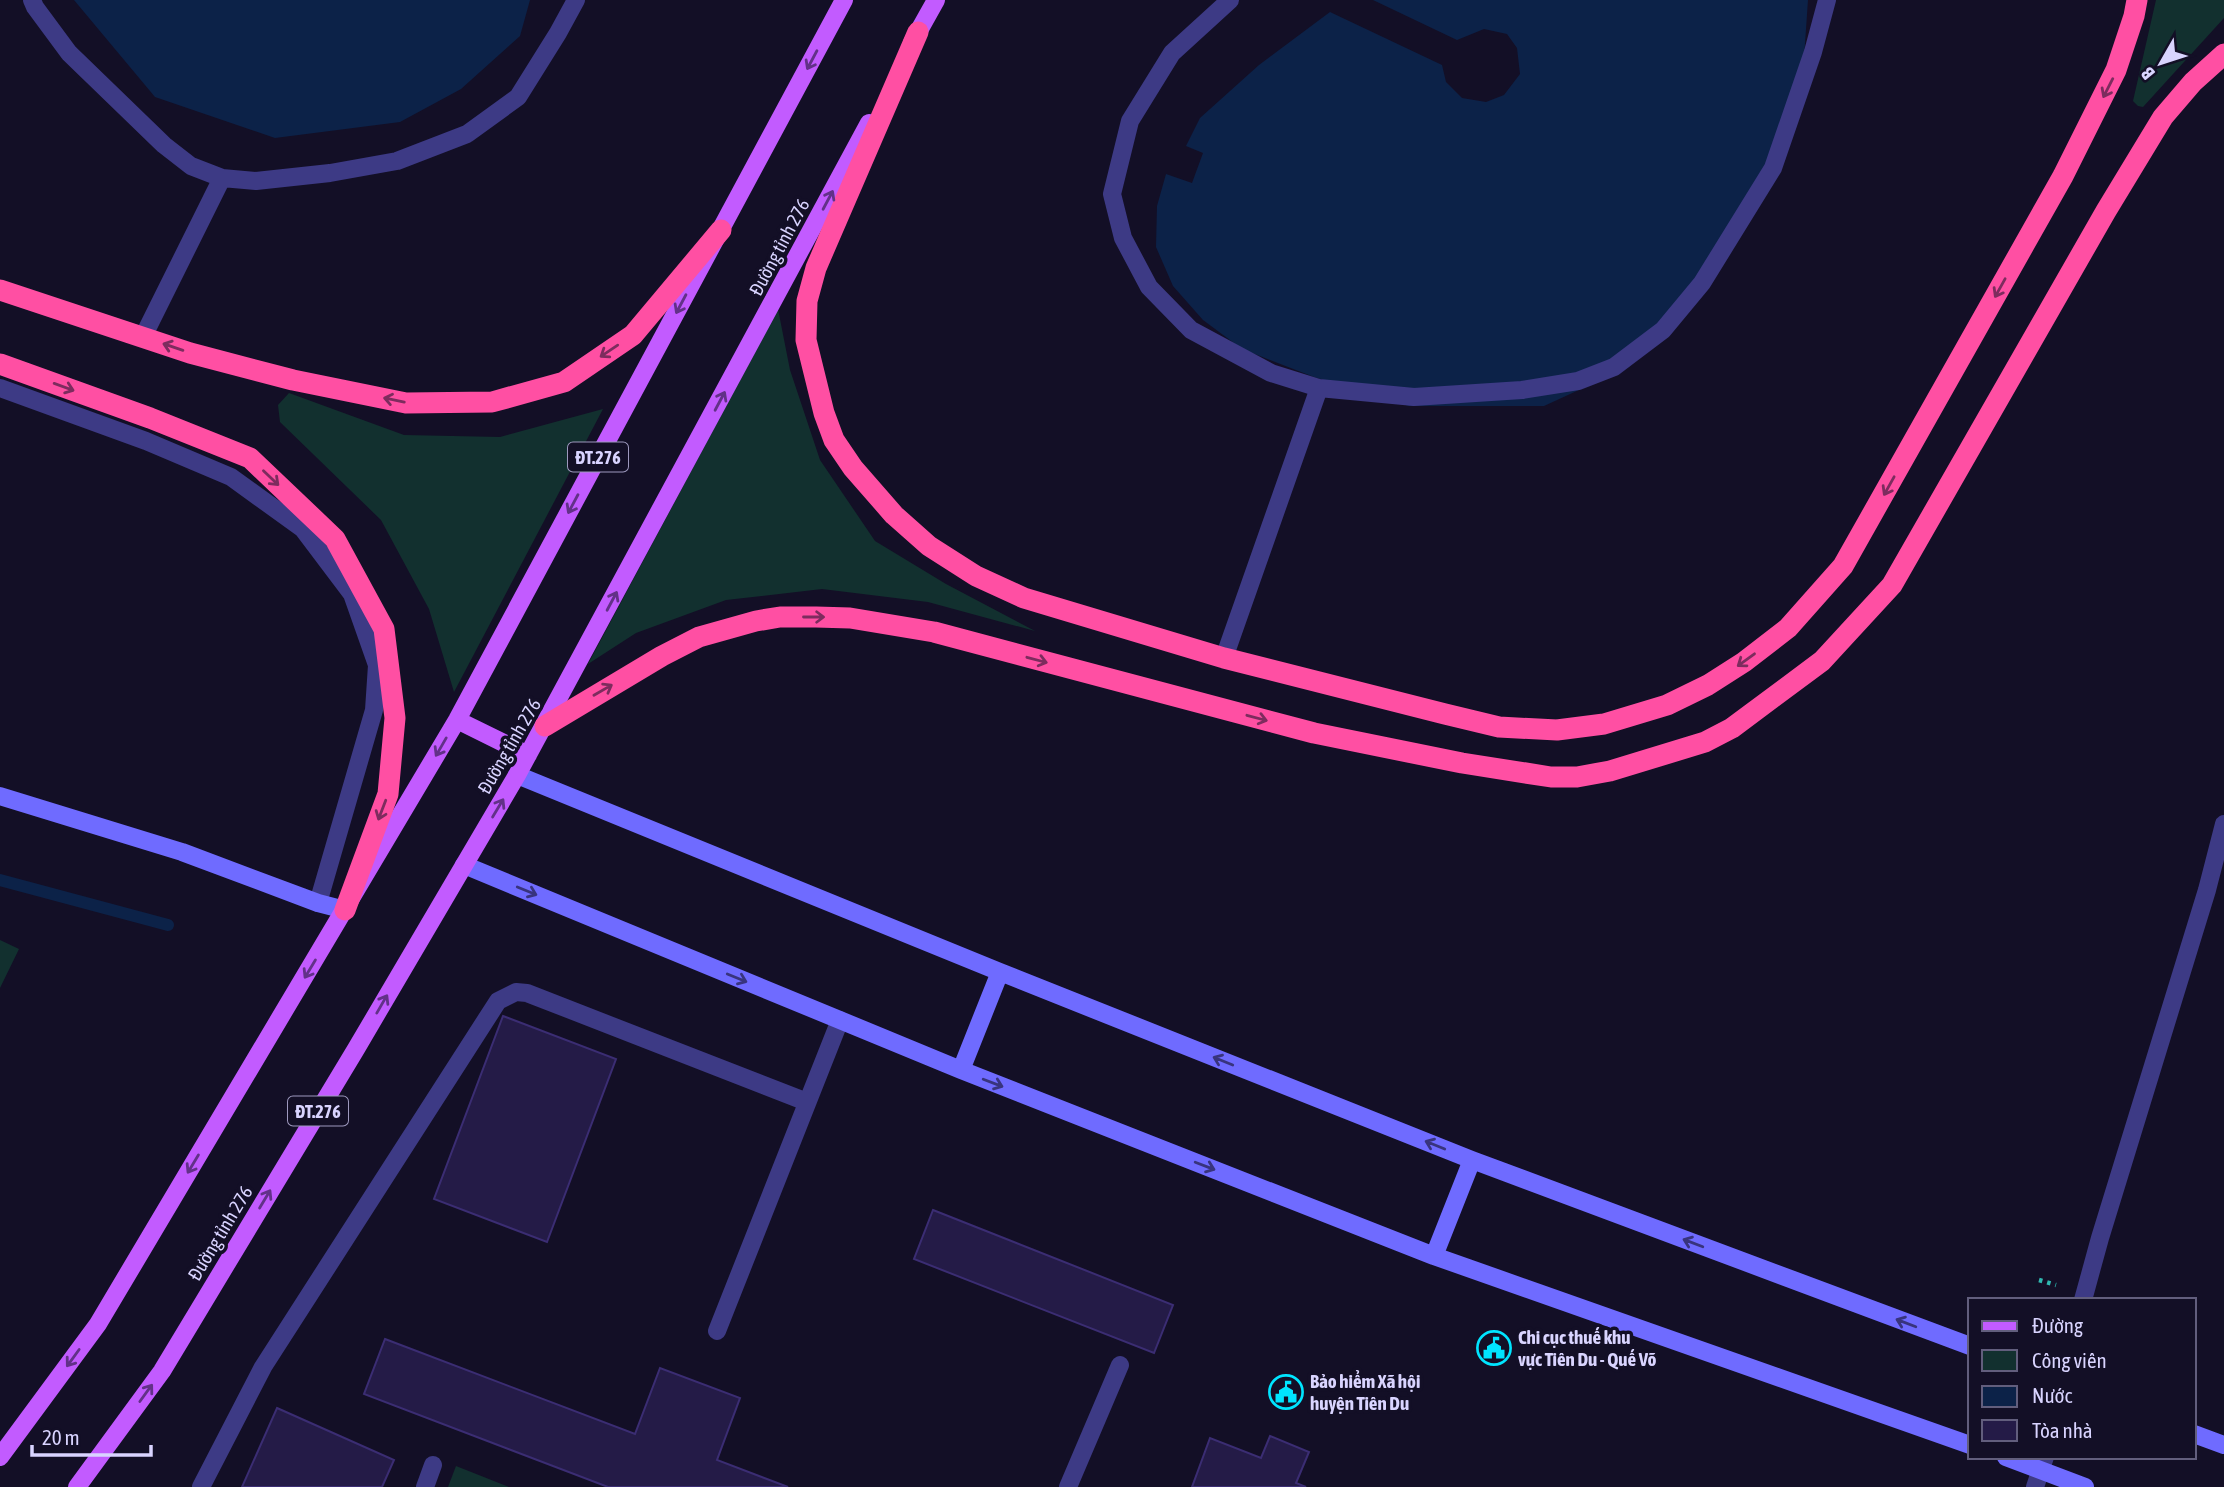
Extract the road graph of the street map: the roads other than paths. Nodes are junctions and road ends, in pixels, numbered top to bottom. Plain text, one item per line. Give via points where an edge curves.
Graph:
1 (32, 0) edge
2 (576, 0) edge
3 (844, 0) edge
4 (936, 0) edge
5 (1230, 0) edge
6 (1827, 0) edge
7 (2137, 0) edge
8 (918, 32) junction
9 (2224, 54) edge
10 (222, 178) junction
11 (721, 230) junction
12 (0, 290) edge
13 (143, 337) junction
14 (0, 364) edge
15 (0, 388) edge
16 (1319, 388) junction
17 (1224, 658) junction
18 (457, 720) junction
19 (545, 726) junction
20 (528, 755) junction
21 (517, 775) junction
22 (0, 796) edge
23 (2224, 824) edge
24 (464, 865) junction
25 (318, 903) junction
26 (345, 910) junction
27 (1000, 972) junction
28 (839, 1020) junction
29 (961, 1070) junction
30 (807, 1102) junction
31 (1472, 1160) junction
32 (1434, 1256) junction
33 (2084, 1298) edge
34 (717, 1331) dead end
35 (1968, 1345) edge
36 (1119, 1365) dead end
37 (2196, 1435) edge
38 (1968, 1444) edge
39 (2224, 1446) edge
40 (0, 1457) edge
41 (2018, 1459) edge
42 (2043, 1463) edge
43 (433, 1465) dead end
44 (76, 1487) edge
45 (201, 1487) edge
46 (425, 1487) edge
47 (1068, 1487) edge
48 (2035, 1487) edge
49 (2085, 1487) edge

1 - 10 street via 69,52 131,115 191,166
2 - 10 street via 518,97 467,134 397,161 256,181
3 -> 11 main road, ĐT.276
4 - 8 main road, Đường tỉnh 276 / ĐT.276
5 - 16 street via 1172,53 1130,121 1112,194 1123,238 1149,287 1191,330 1271,373
6 - 16 street via 1773,168 1702,283 1663,330 1614,367 1578,381 1522,390 1414,397
7 -> 17 highway via 2116,70 2063,176 1843,566 1788,628 1744,662 1667,705 1604,724 1556,730 1499,727
8 - 17 highway via 816,268 807,301 806,340 834,440 894,515 929,546 975,576 1024,597
19 -> 8 main road, Đường tỉnh 276 / ĐT.276
19 -> 9 highway via 699,637 768,619 816,617 934,632 1314,733 1551,777 1610,771 1705,742 1732,728 1822,661 1892,585 2163,117
10 - 13 street
11 -> 13 highway via 633,335 564,382 492,402 406,403 293,380
11 -> 18 main road, ĐT.276
12 - 13 highway
14 -> 26 highway via 250,458 335,539 384,629 395,718 388,794
15 - 25 street via 231,477 303,529 352,594 377,665 374,710
16 - 17 street
18 - 20 main road
18 -> 26 main road, ĐT.276
19 - 20 main road, Đường tỉnh 276 / ĐT.276
20 - 21 main road, Đường tỉnh 276 / ĐT.276
24 -> 21 main road, Đường tỉnh 276 / ĐT.276
21 - 27 street
22 - 25 street via 182,852
23 - 33 street
24 -> 28 street
44 -> 24 main road, Đường tỉnh 276 / ĐT.276 via 162,1371
25 - 26 street
26 -> 40 main road, ĐT.276 via 98,1324
27 - 29 street
31 -> 27 street
28 - 29 street
28 - 30 street
29 -> 32 street
30 - 34 street
30 - 45 street via 527,993 516,992 498,1001 263,1367
31 - 32 street
35 -> 31 street
32 - 38 street
36 - 47 street
37 - 39 street
41 - 42 street
42 - 48 street
42 - 49 street
43 - 46 street

